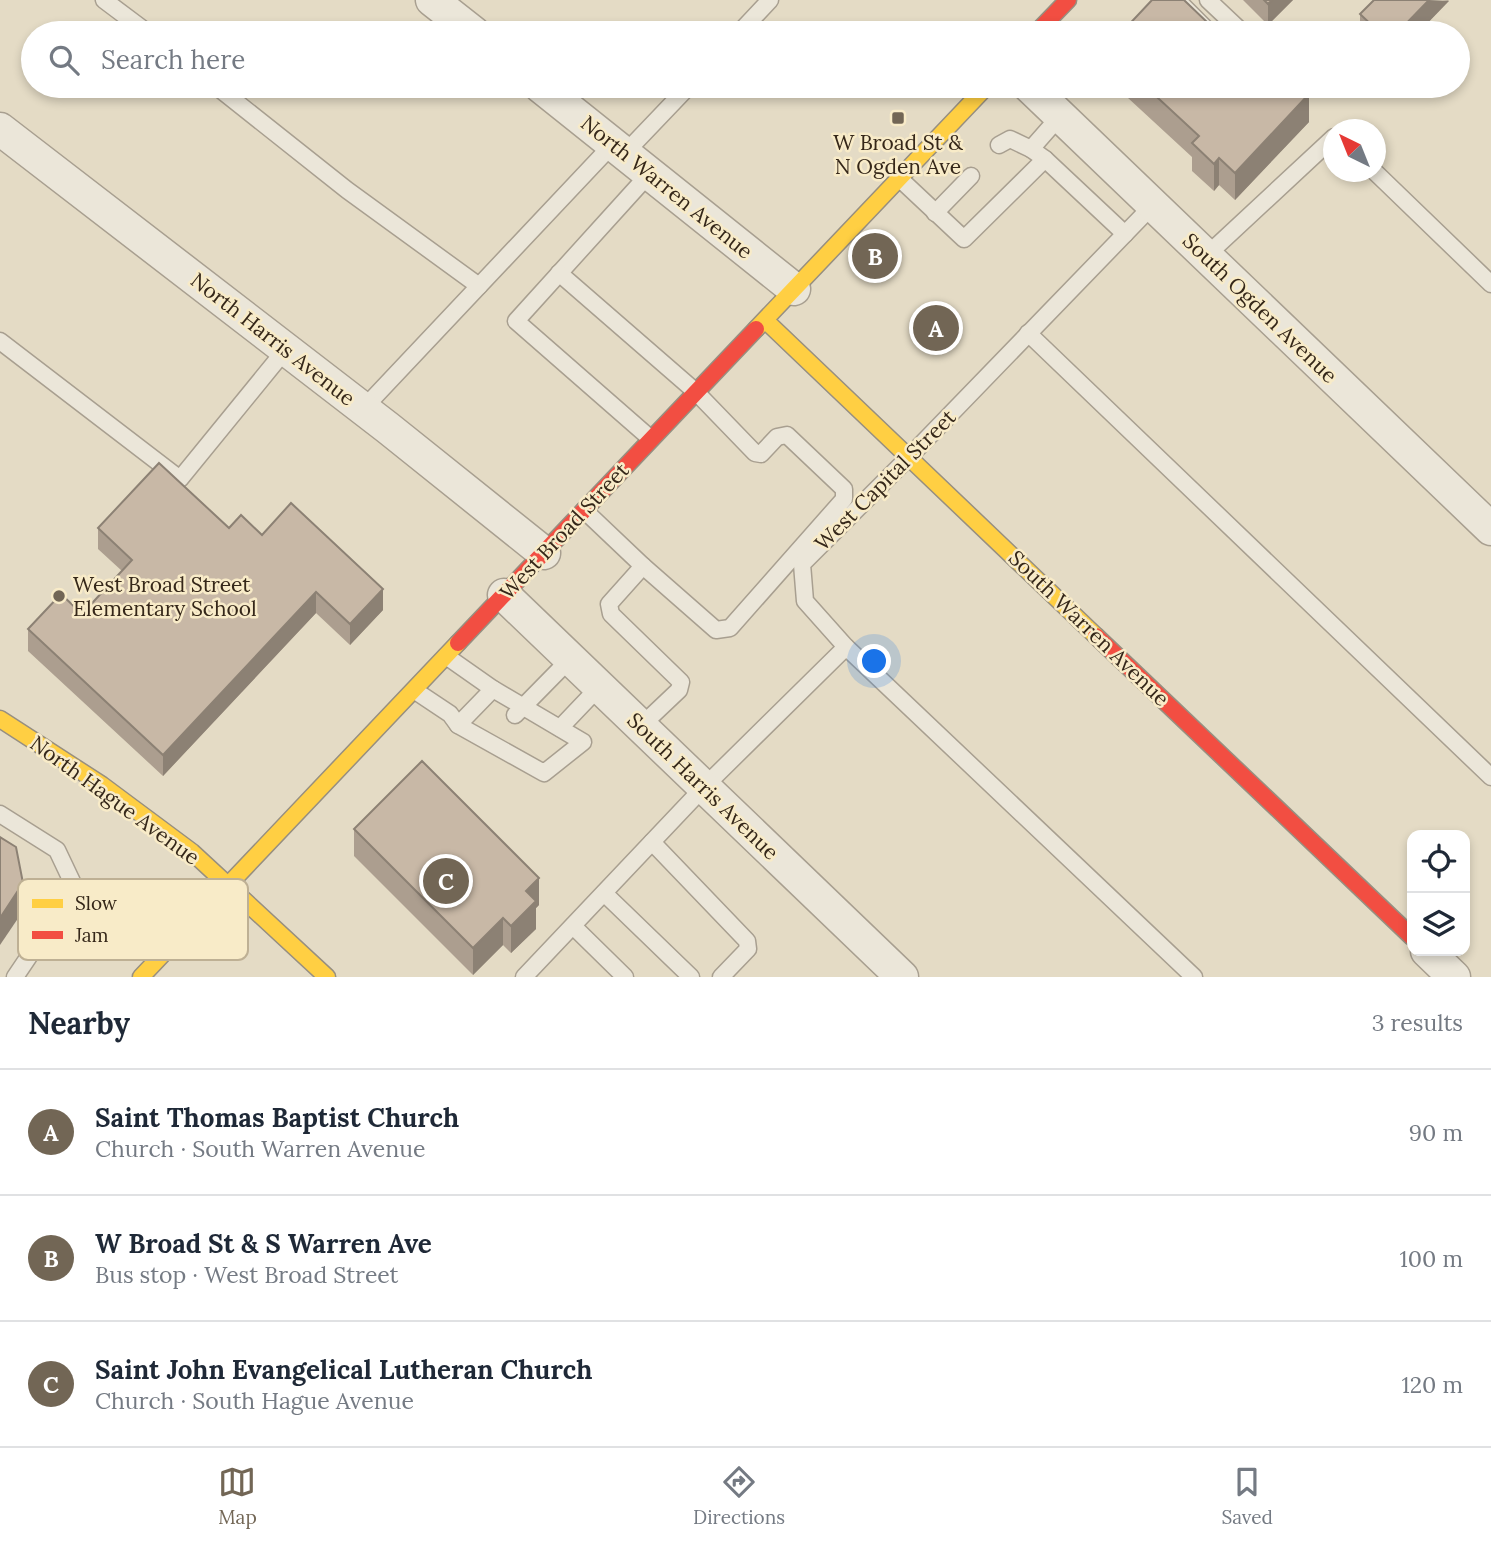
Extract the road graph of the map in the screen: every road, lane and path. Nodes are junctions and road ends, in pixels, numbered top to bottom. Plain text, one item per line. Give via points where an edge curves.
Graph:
1 (104, 0) edge
2 (432, 0) edge
3 (1068, 0) edge
4 (1177, 0) edge
5 (1208, 0) edge
6 (764, 2) edge
7 (132, 21) edge
8 (459, 21) edge
9 (749, 21) edge
10 (1048, 21) edge
11 (1198, 21) edge
12 (1230, 21) edge
13 (231, 98) edge
14 (555, 98) edge
15 (675, 98) edge
16 (976, 98) edge
17 (1041, 98) edge
18 (1060, 116) junction
19 (0, 129) edge
20 (999, 145) dead end
21 (1323, 147) edge
22 (619, 148) junction
23 (1031, 149) junction
24 (1045, 159) junction
25 (650, 173) junction
26 (971, 176) dead end
27 (899, 178) junction
28 (1385, 182) edge
29 (1153, 205) junction
30 (934, 213) junction
31 (1125, 234) junction
32 (1206, 256) junction
33 (559, 274) junction
34 (1491, 284) edge
35 (479, 286) junction
36 (794, 289) junction
37 (765, 320) junction
38 (1028, 333) junction
39 (0, 341) edge
40 (286, 349) junction
41 (696, 392) junction
42 (363, 409) junction
43 (651, 439) junction
44 (910, 456) junction
45 (584, 510) junction
46 (1491, 529) edge
47 (544, 553) junction
48 (643, 566) junction
49 (504, 595) junction
50 (846, 647) junction
51 (446, 656) junction
52 (571, 659) junction
53 (600, 686) junction
54 (494, 689) junction
55 (414, 690) junction
56 (519, 711) junction
57 (0, 719) edge
58 (457, 725) junction
59 (551, 726) junction
60 (641, 726) junction
61 (1491, 777) edge
62 (704, 786) junction
63 (0, 814) edge
64 (652, 842) junction
65 (71, 879) edge
66 (221, 879) edge
67 (234, 879) edge
68 (604, 893) junction
69 (248, 904) edge
70 (573, 926) junction
71 (1407, 932) edge
72 (1432, 956) edge
73 (26, 960) edge
74 (157, 960) edge
75 (15, 977) edge
76 (141, 977) edge
77 (327, 977) edge
78 (524, 977) edge
79 (625, 977) edge
80 (691, 977) edge
81 (721, 977) edge
82 (902, 977) edge
83 (1194, 977) edge
84 (1454, 977) edge

1 - 7 lane
2 - 8 street
3 - 10 main road
4 - 11 lane
5 - 12 lane
6 - 9 lane
13 - 35 lane
14 - 22 street, North Warren Avenue
15 - 22 lane
16 - 27 main road, West Broad Street
17 - 18 street, South Ogden Avenue
18 - 23 lane
18 - 29 street, South Ogden Avenue
19 - 40 street, North Harris Avenue
20 - 23 lane via 1010,139
21 - 32 lane
22 - 25 street, North Warren Avenue
22 - 35 lane
23 - 24 lane
24 - 30 lane via 964,239
24 - 31 lane
25 - 33 lane
25 - 36 street, North Warren Avenue
26 - 30 lane
27 - 30 lane
27 - 36 main road, West Broad Street
28 - 34 lane
29 - 31 lane, West Capital Street
29 - 32 street, South Ogden Avenue
31 - 38 lane, West Capital Street
32 - 46 street, South Ogden Avenue
33 - 41 lane
33 - 43 lane via 516,321
35 - 42 lane
36 - 37 main road, West Broad Street
37 - 41 main road, West Broad Street
37 - 44 main road, South Warren Avenue
38 - 44 lane, West Capital Street
38 - 61 lane
39 - 40 lane via 180,480
40 - 42 street, North Harris Avenue
41 - 43 main road, West Broad Street
41 - 48 lane via 755,453 761,453 777,436 787,435 844,489 844,499 730,628 716,630
42 - 47 street, North Harris Avenue
43 - 45 main road, West Broad Street
44 - 50 lane, West Capital Street via 802,564 805,601
44 - 71 main road, South Warren Avenue
45 - 47 main road, West Broad Street
45 - 48 lane
47 - 49 main road, West Broad Street
48 - 60 lane via 609,604 611,614 681,682 679,690
49 - 51 main road, West Broad Street
49 - 52 street, South Harris Avenue
50 - 62 lane
50 - 83 lane, West Capital Street
51 - 54 lane
51 - 55 main road, West Broad Street
52 - 53 street, South Harris Avenue
52 - 56 lane
53 - 59 lane
53 - 60 street, South Harris Avenue
54 - 56 lane
54 - 58 lane
55 - 58 lane via 450,714
55 - 67 main road, West Broad Street
56 - 59 lane
57 - 66 main road, North Hague Avenue via 102,785
58 - 59 lane via 518,754 544,773 583,742
60 - 62 street, South Harris Avenue
62 - 64 lane
62 - 82 street, South Harris Avenue
63 - 65 lane via 57,850
64 - 68 lane
64 - 81 lane via 747,941 748,949
68 - 70 lane
68 - 80 lane
69 - 77 main road, North Hague Avenue
70 - 78 lane
70 - 79 lane
72 - 84 street
73 - 75 lane
74 - 76 main road, West Broad Street

